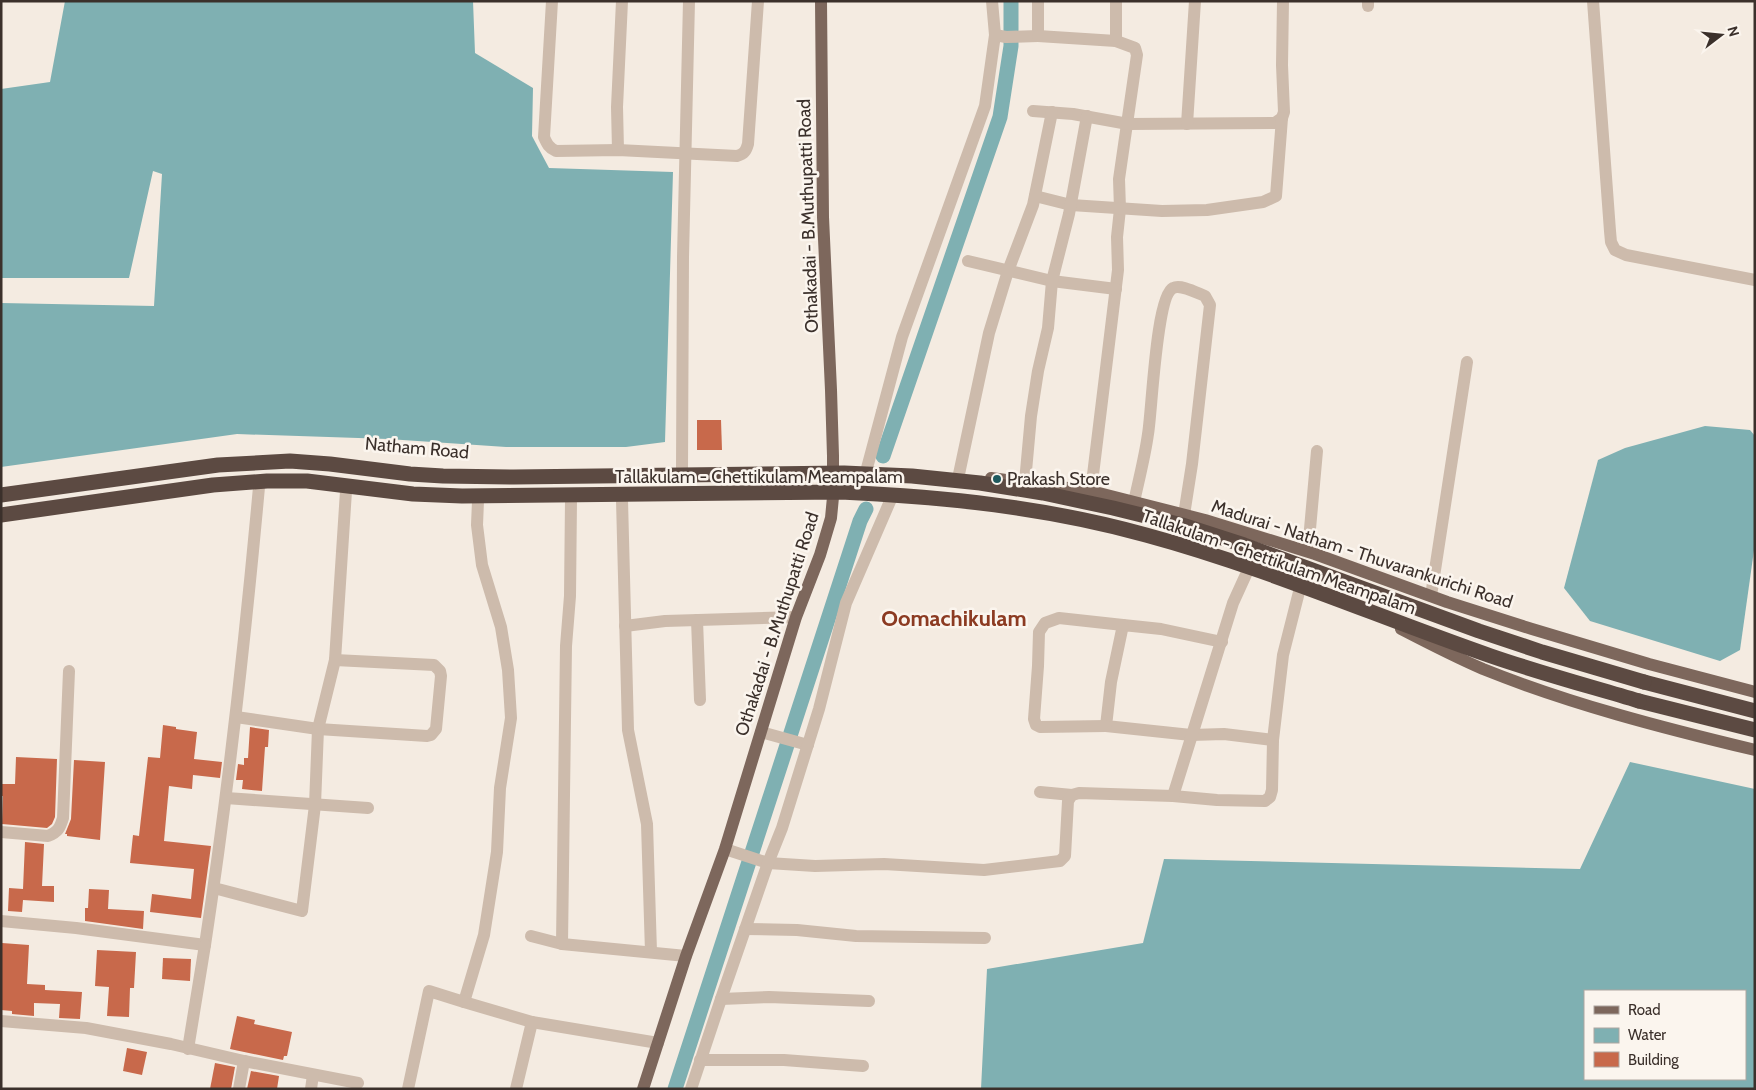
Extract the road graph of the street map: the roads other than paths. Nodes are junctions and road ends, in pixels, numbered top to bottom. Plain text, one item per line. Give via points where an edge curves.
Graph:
1 (552, 1) edge
2 (622, 1) edge
3 (689, 1) edge
4 (758, 1) edge
5 (820, 1) edge
6 (992, 1) edge
7 (1038, 1) edge
8 (1116, 1) edge
9 (1195, 1) edge
10 (1283, 1) edge
11 (1593, 1) edge
12 (1000, 36) junction
13 (1038, 36) junction
14 (1116, 41) junction
15 (1034, 111) dead end
16 (1052, 112) junction
17 (1086, 116) junction
18 (1282, 118) junction
19 (1128, 124) junction
20 (1187, 124) junction
21 (618, 150) junction
22 (685, 154) junction
23 (1035, 196) junction
24 (1071, 205) junction
25 (1120, 209) junction
26 (968, 261) dead end
27 (1008, 272) junction
28 (1052, 280) junction
29 (1755, 280) edge
30 (1116, 289) junction
31 (1467, 362) dead end
32 (1317, 451) dead end
33 (833, 467) junction
34 (682, 468) junction
35 (867, 468) junction
36 (959, 474) junction
37 (1025, 482) junction
38 (258, 487) junction
39 (1, 489) edge
40 (1091, 490) junction
41 (346, 491) junction
42 (1, 495) edge
43 (833, 497) junction
44 (891, 498) junction
45 (571, 500) junction
46 (622, 500) junction
47 (478, 501) junction
48 (1134, 502) junction
49 (1184, 514) junction
50 (1, 515) edge
51 (1, 520) edge
52 (1308, 551) junction
53 (1248, 570) junction
54 (1300, 588) junction
55 (1431, 596) junction
56 (796, 618) junction
57 (697, 620) junction
58 (1123, 625) junction
59 (625, 626) junction
60 (1222, 642) junction
61 (336, 660) junction
62 (69, 671) dead end
63 (1755, 692) edge
64 (700, 700) dead end
65 (1755, 711) edge
66 (236, 717) junction
67 (1106, 726) junction
68 (318, 728) junction
69 (1755, 730) edge
70 (761, 732) junction
71 (1191, 734) junction
72 (1273, 740) junction
73 (796, 742) junction
74 (1755, 750) edge
75 (1040, 792) dead end
76 (1072, 795) junction
77 (1172, 796) junction
78 (226, 798) junction
79 (315, 805) junction
80 (368, 808) dead end
81 (1, 832) edge
82 (725, 849) junction
83 (756, 859) junction
84 (214, 888) junction
85 (1, 921) edge
86 (745, 929) junction
87 (531, 936) dead end
88 (985, 938) dead end
89 (562, 944) junction
90 (205, 945) junction
91 (651, 952) junction
92 (686, 956) junction
93 (720, 999) junction
94 (868, 1001) dead end
95 (464, 1002) junction
96 (1, 1021) edge
97 (532, 1022) junction
98 (658, 1043) junction
99 (188, 1049) junction
100 (700, 1060) junction
101 (244, 1061) junction
102 (863, 1066) dead end
103 (313, 1075) junction
104 (358, 1083) dead end
105 (239, 1089) edge
106 (311, 1089) edge
107 (408, 1089) edge
108 (516, 1089) edge
109 (643, 1089) edge
110 (692, 1089) edge

1 - 21 street via 544,137 547,144 556,152
2 - 21 street
3 - 22 street
4 - 22 street via 746,151 737,156
5 - 33 main road, Othakadai - B.Muthupatti Road via 823,217
6 - 12 street
7 - 13 street
8 - 14 street
9 - 20 street
10 - 18 street
11 - 29 street via 1610,231 1615,250 1626,255
12 - 13 street
12 - 35 street via 985,106 902,337
13 - 14 street
14 - 19 street via 1130,45 1137,55
15 - 16 street
16 - 17 street
16 - 23 street
17 - 19 street
17 - 24 street
18 - 20 street via 1275,123
18 - 25 street via 1276,196 1263,202 1207,210
19 - 20 street
19 - 25 street via 1119,179
21 - 22 street
22 - 34 street
23 - 24 street
23 - 27 street
24 - 25 street
24 - 28 street
25 - 30 street
26 - 27 street
27 - 28 street
27 - 36 street via 989,333
28 - 30 street
28 - 37 street via 1048,328 1031,416
30 - 40 street
31 - 55 street
32 - 52 street
33 - 34 main road, Natham Road
33 - 35 main road, Madurai - Natham - Thuvarankurichi Road
33 - 43 main road, Othakadai - B.Muthupatti Road
34 - 39 main road, Natham Road via 454,471 322,457 254,456
35 - 36 main road, Madurai - Natham - Thuvarankurichi Road
36 - 37 main road, Madurai - Natham - Thuvarankurichi Road
37 - 40 main road, Madurai - Natham - Thuvarankurichi Road
38 - 41 main road
38 - 51 main road
38 - 66 street
40 - 48 main road, Madurai - Natham - Thuvarankurichi Road
41 - 47 main road via 427,500
41 - 61 street
42 - 65 highway, Tallakulam - Chettikulam Meampalam, bridge via 218,465 290,461 443,476 844,473 980,483 1043,492 1188,527 1542,652
43 - 44 main road
43 - 46 main road
43 - 56 main road, Othakadai - B.Muthupatti Road via 825,539
44 - 53 main road via 1006,510 1076,522 1177,546
44 - 73 street via 846,603 819,710
45 - 46 main road
45 - 47 main road
45 - 89 street
46 - 59 street
47 - 95 street via 482,566 501,627 512,718 500,788 497,852 484,935
48 - 49 main road, Madurai - Natham - Thuvarankurichi Road
48 - 49 street via 1148,434 1158,330 1166,294 1179,287 1205,296 1210,305 1194,455
49 - 52 main road, Madurai - Natham - Thuvarankurichi Road
50 - 69 highway, Tallakulam - Chettikulam Meampalam, bridge via 267,481 307,481 413,494 462,496 841,492 943,498 1056,514 1163,540 1287,581 1492,656 1639,700
52 - 55 main road, Madurai - Natham - Thuvarankurichi Road
53 - 54 main road
53 - 60 street
54 - 72 street via 1283,655
54 - 74 main road via 1373,616 1468,662 1526,685
55 - 63 main road, Madurai - Natham - Thuvarankurichi Road via 1589,647
56 - 57 street
56 - 70 main road, Othakadai - B.Muthupatti Road
57 - 59 street
57 - 64 street
58 - 60 street via 1162,629
58 - 67 street
58 - 67 street via 1059,618 1045,623 1039,632 1036,725
59 - 91 street via 628,730 647,824
60 - 71 street
61 - 68 street
61 - 68 street via 434,665 442,676 436,729 427,736
62 - 81 street via 60,829 48,836
66 - 68 street
66 - 78 street
67 - 71 street
68 - 79 street
70 - 73 street
70 - 82 main road, Othakadai - B.Muthupatti Road
71 - 72 street
71 - 77 street
72 - 77 street via 1272,790 1265,801
73 - 83 street via 782,828
75 - 76 street
76 - 77 street via 1079,792
76 - 83 street via 1068,801 1065,856 1053,862 984,870 884,864 816,866
78 - 79 street
78 - 84 street
79 - 80 street
79 - 84 street via 302,911
82 - 83 street
82 - 92 main road, Othakadai - B.Muthupatti Road
83 - 86 street
84 - 90 street
85 - 90 street
86 - 88 street via 856,936
86 - 93 street
87 - 89 street
89 - 91 street
90 - 99 street
91 - 92 street
92 - 98 main road, Othakadai - B.Muthupatti Road
93 - 94 street via 770,997
93 - 100 street
95 - 97 street
95 - 107 street via 429,991
96 - 99 street via 86,1028
97 - 98 street
97 - 108 street
98 - 109 main road, Othakadai - B.Muthupatti Road
99 - 101 street
100 - 102 street via 784,1060
100 - 110 street
101 - 103 street
101 - 105 street
103 - 104 street
103 - 106 street

